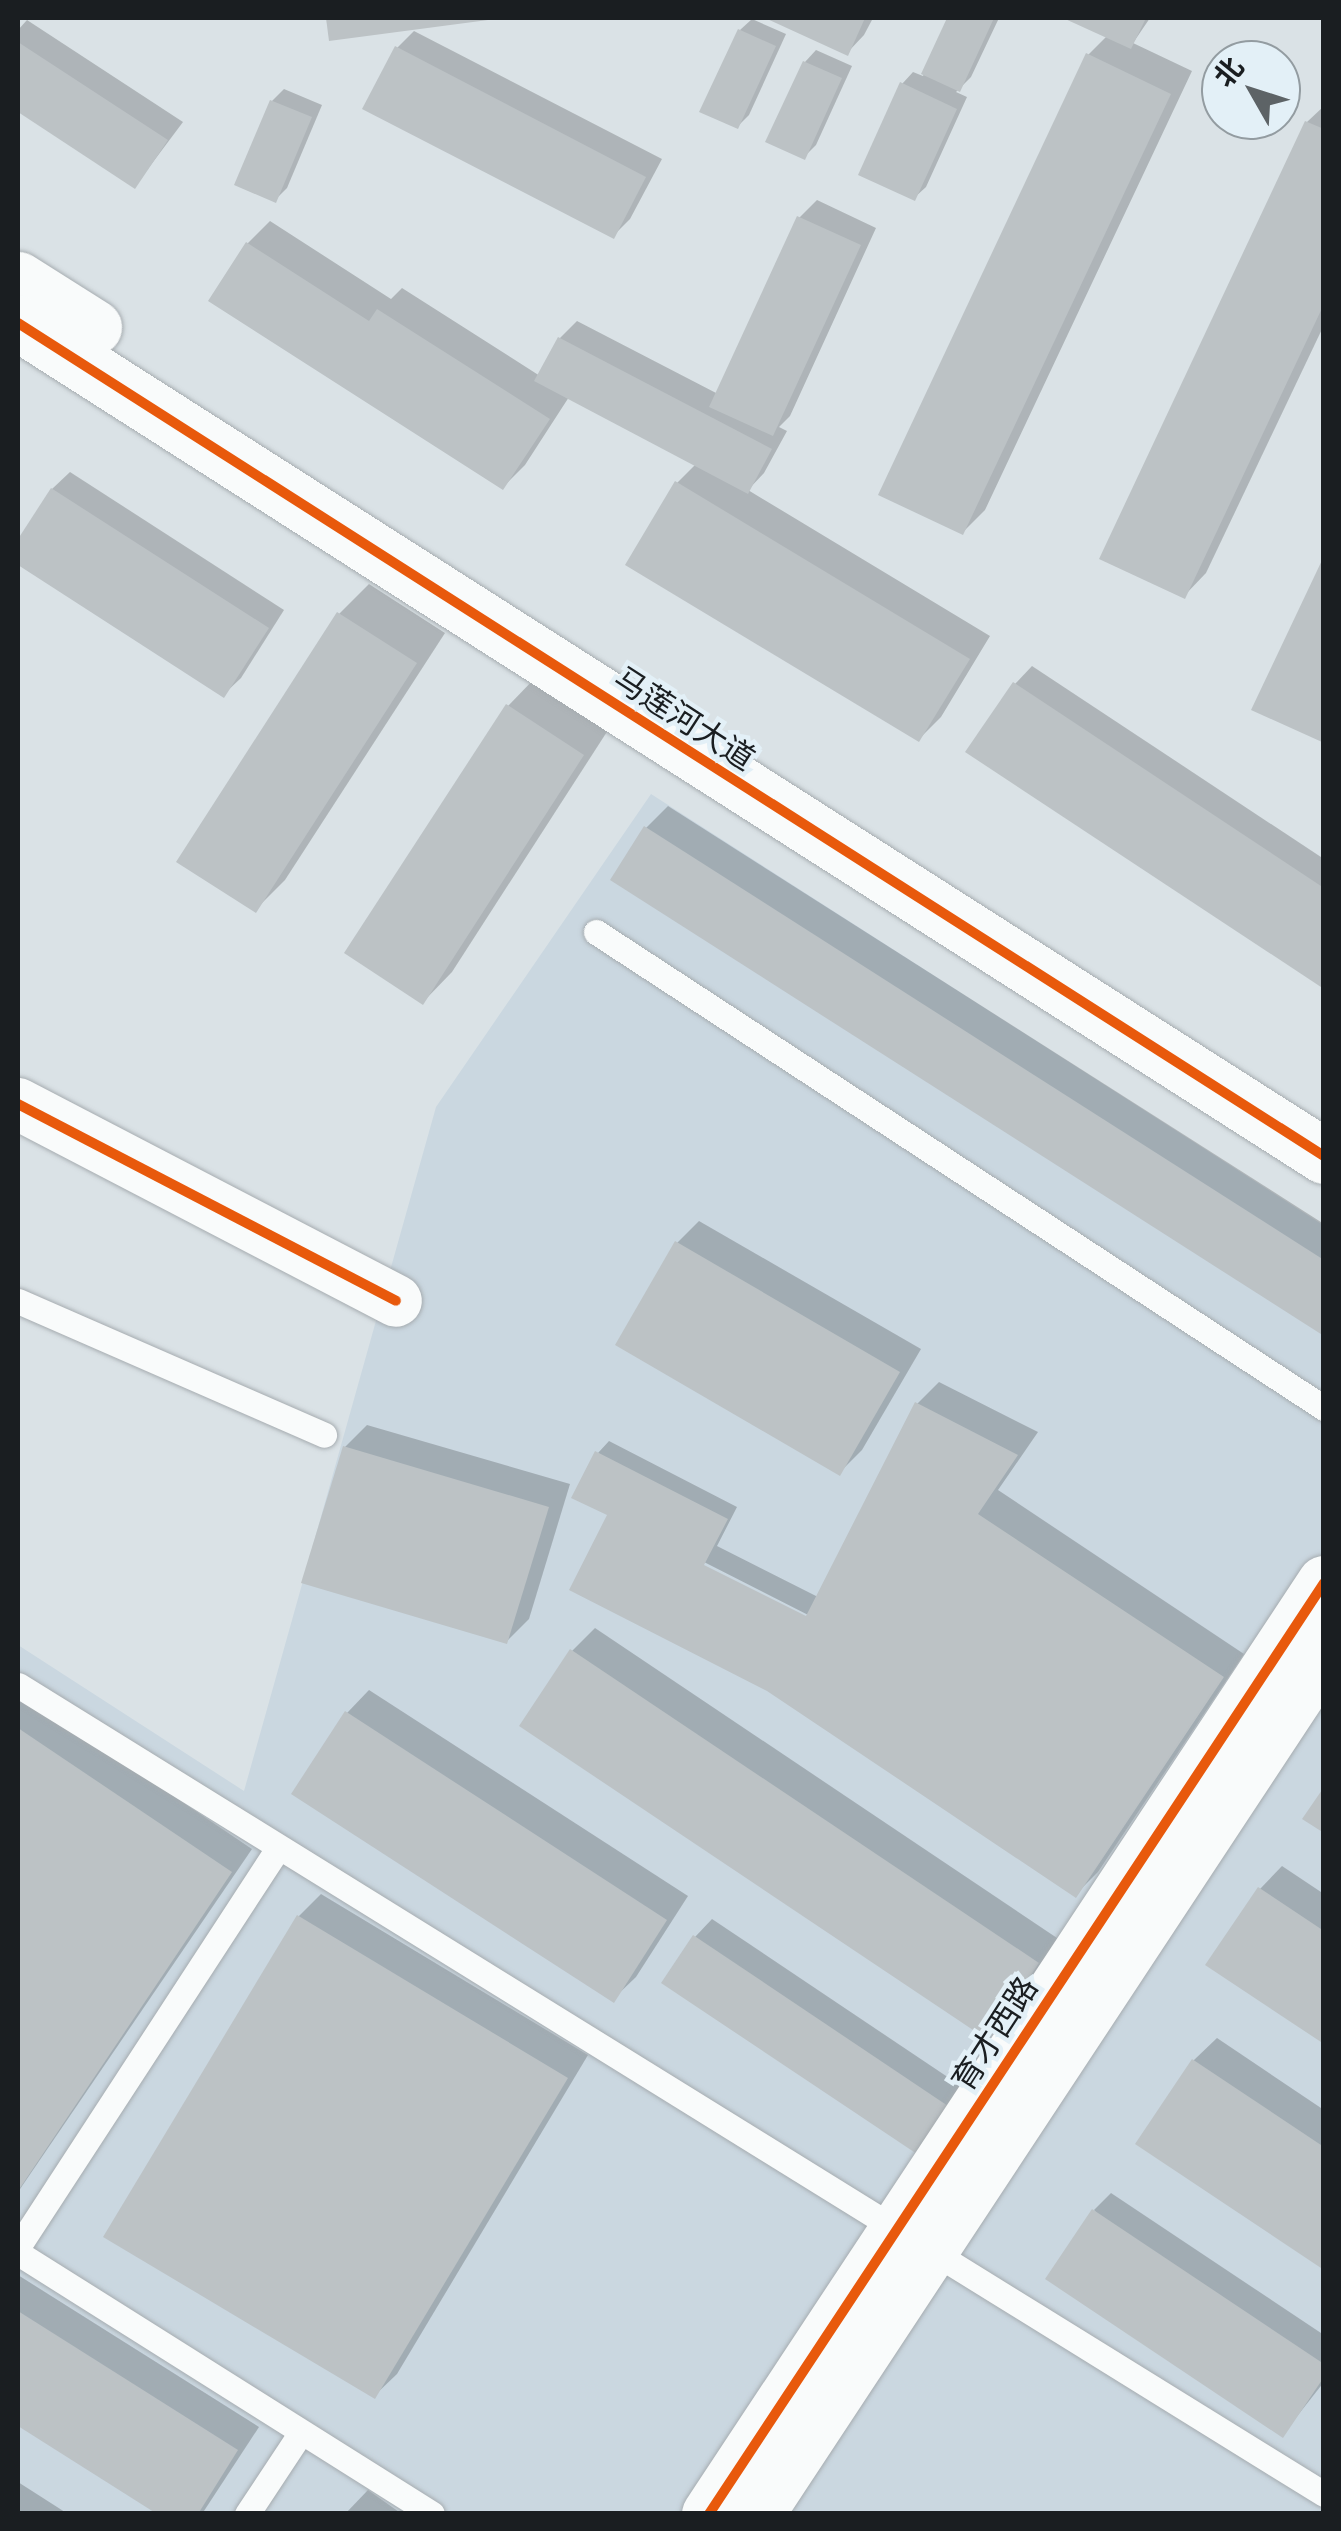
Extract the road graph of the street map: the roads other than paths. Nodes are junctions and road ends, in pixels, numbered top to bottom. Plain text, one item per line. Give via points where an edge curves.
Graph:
1 (18, 279) edge
2 (18, 323) edge
3 (596, 932) dead end
4 (18, 1104) edge
5 (1324, 1111) edge
6 (1324, 1156) edge
7 (396, 1301) dead end
8 (18, 1302) edge
9 (1324, 1408) edge
10 (324, 1435) dead end
11 (1324, 1583) edge
12 (1324, 1654) edge
13 (18, 1685) edge
14 (277, 1850) junction
15 (914, 2238) junction
16 (18, 2250) edge
17 (300, 2434) junction
18 (1324, 2494) edge
19 (248, 2514) edge
20 (432, 2514) edge
21 (709, 2514) edge
22 (756, 2514) edge

1 - 5 street, 马莲河大道
2 - 6 street, 马莲河大道
3 - 9 lane
4 - 7 street
8 - 10 lane
11 - 15 street, 育才西路
12 - 15 street, 育才西路
13 - 14 lane
14 - 15 lane
14 - 16 lane
15 - 18 lane
15 - 21 street, 育才西路
15 - 22 street, 育才西路
16 - 17 lane
17 - 19 lane
17 - 20 lane

